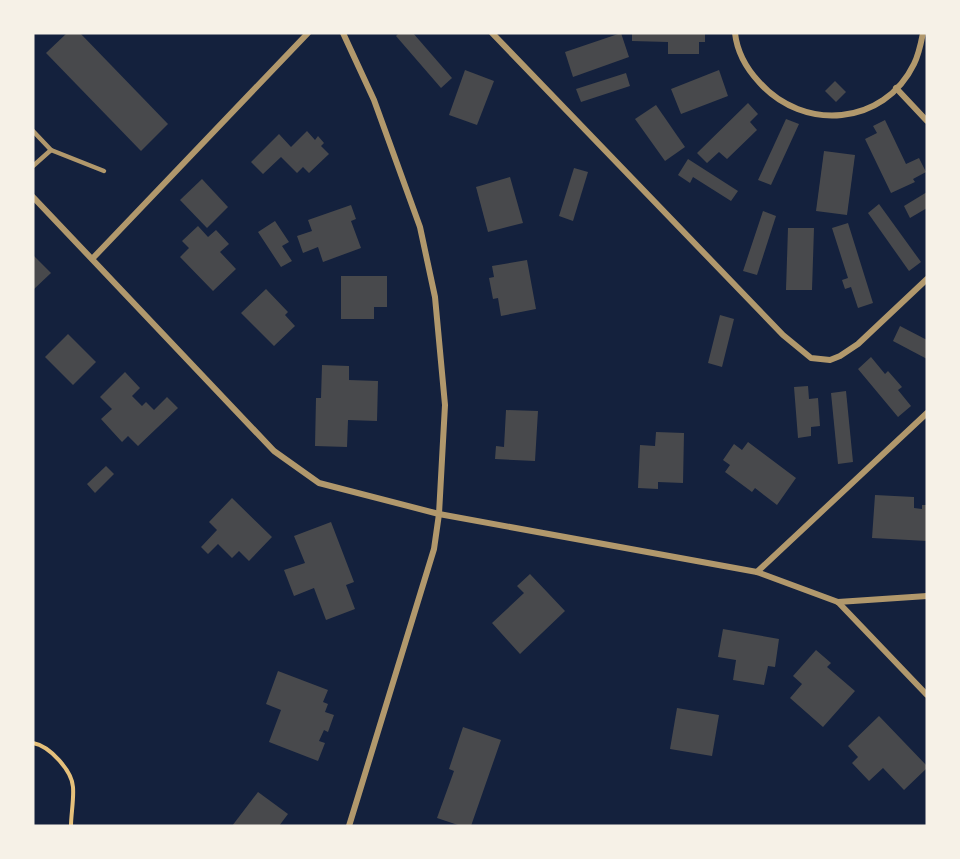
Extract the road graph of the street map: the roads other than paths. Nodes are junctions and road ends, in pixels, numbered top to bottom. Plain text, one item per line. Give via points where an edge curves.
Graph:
1 (308, 33) edge
2 (343, 33) edge
3 (492, 33) edge
4 (735, 33) edge
5 (923, 33) edge
6 (896, 88) junction
7 (927, 121) edge
8 (33, 131) edge
9 (51, 150) junction
10 (33, 166) edge
11 (104, 171) dead end
12 (33, 197) edge
13 (93, 258) junction
14 (927, 279) edge
15 (927, 413) edge
16 (439, 514) junction
17 (757, 573) junction
18 (927, 596) edge
19 (838, 602) junction
20 (927, 695) edge
21 (349, 826) edge

1 - 13 street
2 - 16 street via 374,100 420,227 435,297 445,405
3 - 14 street via 783,335 811,358 830,360 848,352
4 - 6 street via 738,50 753,75 772,96 800,110 847,115 874,105
5 - 6 street via 914,64
6 - 7 street
8 - 9 lane
9 - 10 lane
9 - 11 lane
12 - 13 street
13 - 16 street via 274,451 319,483
15 - 17 street
16 - 17 street
16 - 21 street via 434,549
17 - 19 street
18 - 19 street
19 - 20 street

